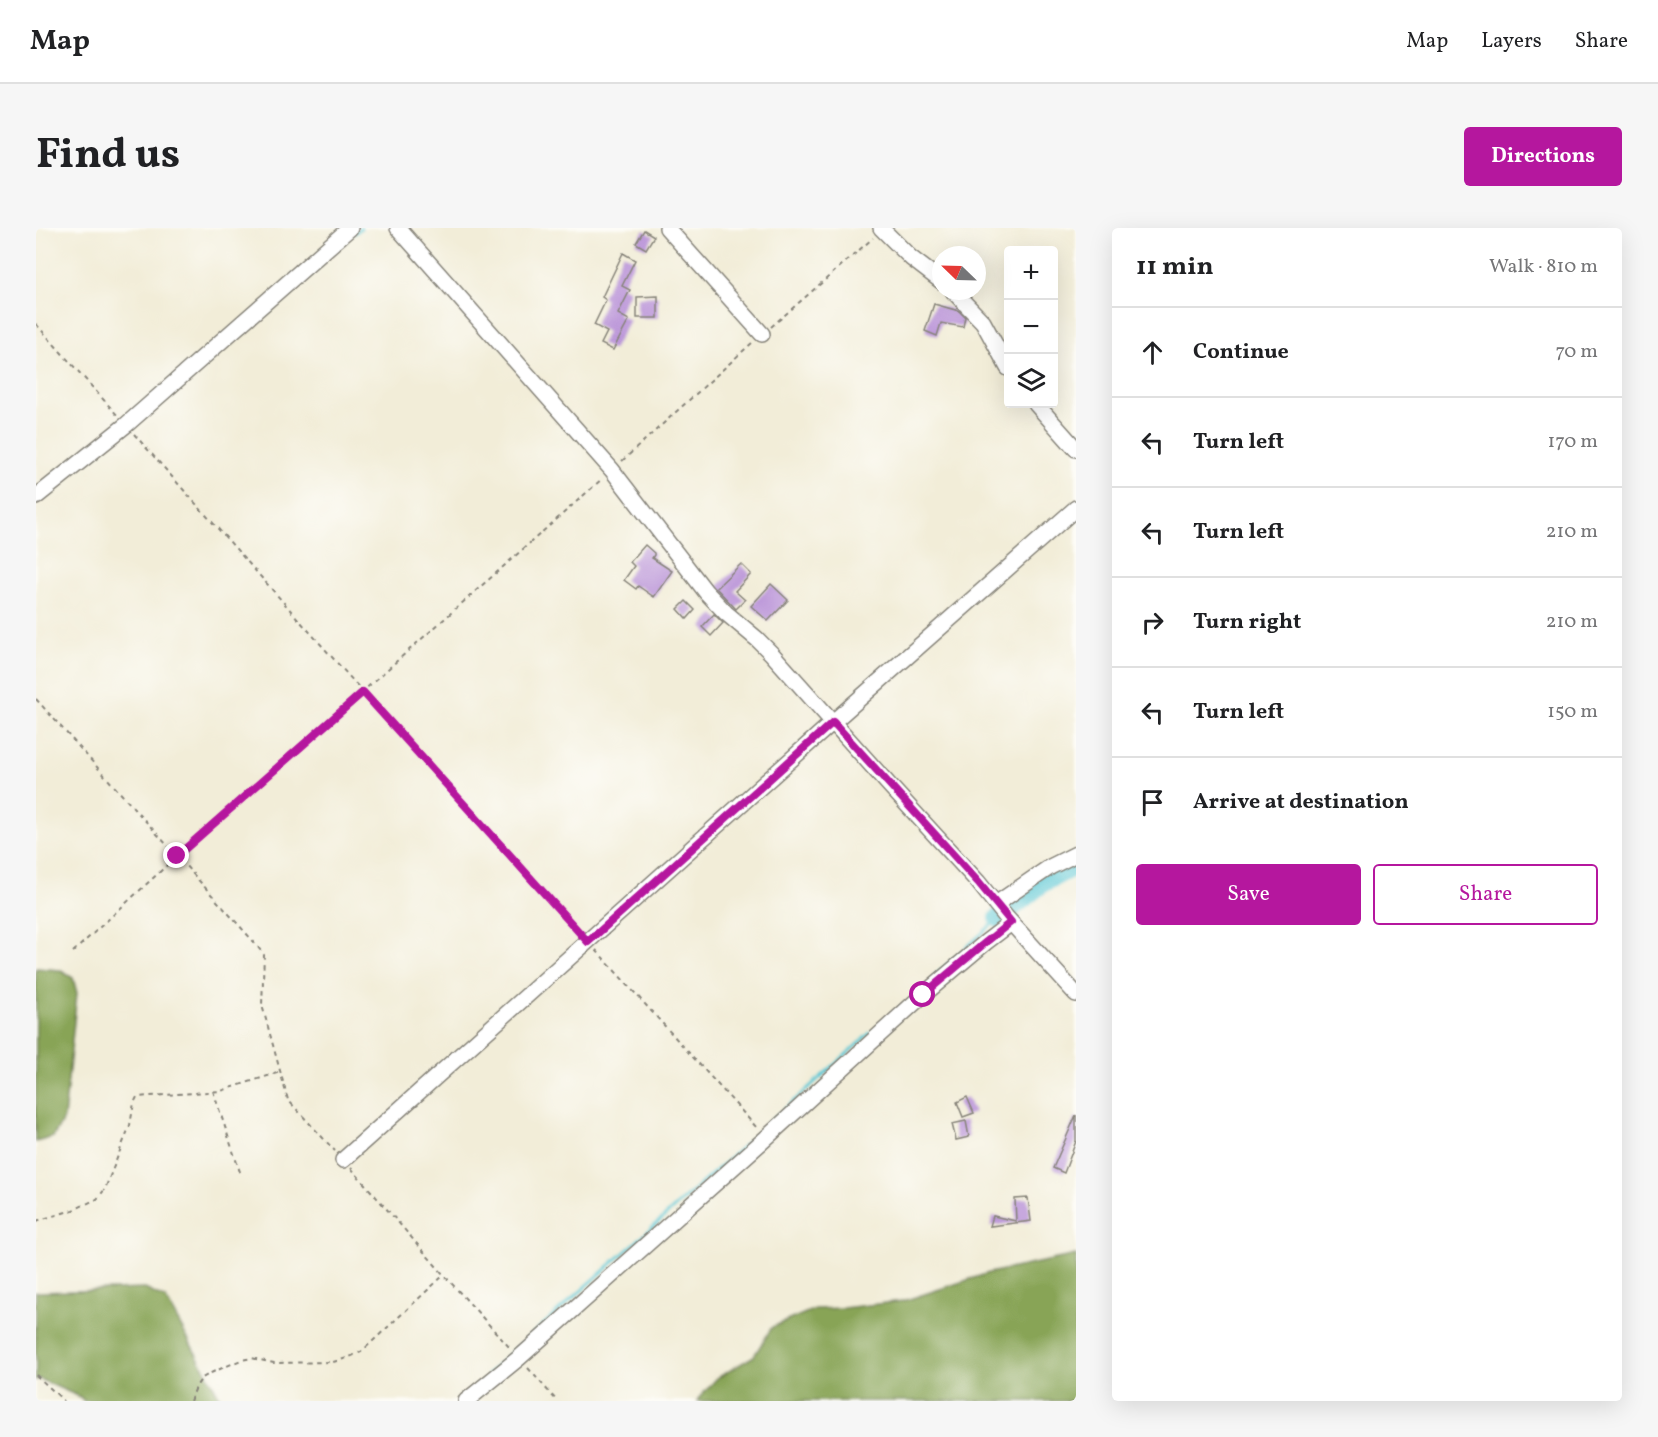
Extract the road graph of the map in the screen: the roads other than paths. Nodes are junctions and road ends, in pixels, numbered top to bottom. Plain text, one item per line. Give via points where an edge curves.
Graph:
1 (350, 228) edge
2 (398, 228) edge
3 (667, 228) edge
4 (882, 229) edge
5 (932, 274) edge
6 (962, 300) edge
7 (762, 334) road end
8 (1004, 361) edge
9 (1040, 408) edge
10 (1076, 449) edge
11 (36, 497) edge
12 (1076, 508) edge
13 (833, 722) junction
14 (1076, 854) edge
15 (1003, 913) junction
16 (1076, 994) edge
17 (343, 1160) road end
18 (466, 1401) edge

1 - 11 street via 126,425
2 - 13 street via 612,470 706,592 757,639
3 - 7 street
4 - 5 street
6 - 8 street via 983,322
9 - 10 street
12 - 13 street
13 - 15 street
13 - 17 street
14 - 15 street via 1050,867
15 - 16 street
15 - 18 street via 986,942

